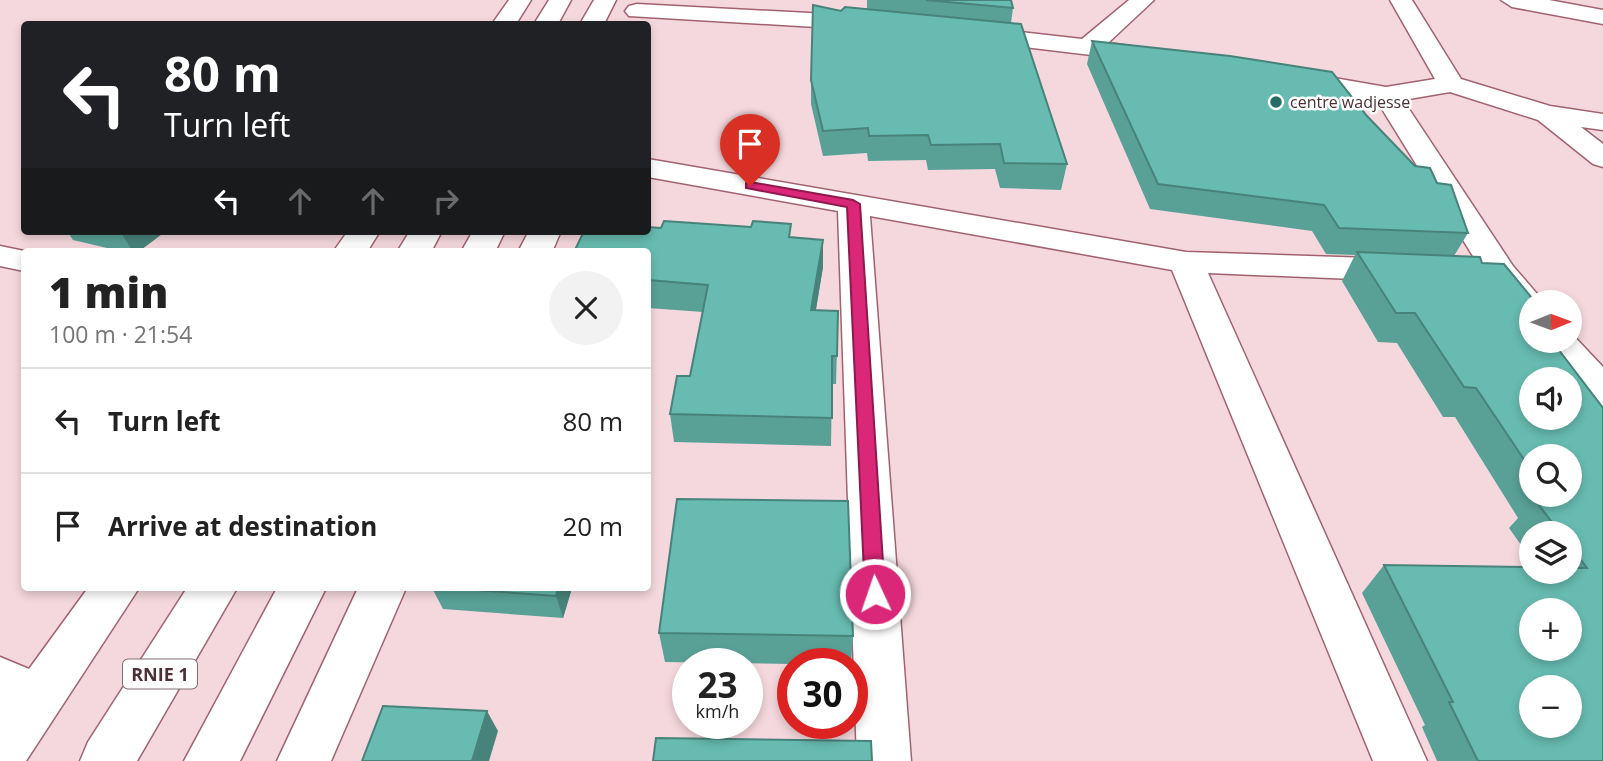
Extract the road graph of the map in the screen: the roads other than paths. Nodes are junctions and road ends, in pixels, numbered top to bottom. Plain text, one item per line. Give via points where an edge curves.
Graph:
1 (520, 0) edge
2 (560, 0) edge
3 (605, 0) edge
4 (865, 0) edge
5 (1143, 0) edge
6 (1401, 0) edge
7 (1512, 0) edge
8 (636, 12) edge
9 (1603, 17) edge
10 (834, 19) junction
11 (506, 21) edge
12 (548, 21) edge
13 (594, 21) edge
14 (888, 25) edge
15 (955, 32) edge
16 (1090, 45) junction
17 (1170, 58) edge
18 (1265, 74) edge
19 (1451, 85) junction
20 (1386, 94) junction
21 (1547, 114) junction
22 (1603, 122) edge
23 (1603, 158) edge
24 (651, 169) edge
25 (853, 204) junction
26 (0, 256) edge
27 (21, 260) edge
28 (1186, 262) junction
29 (1501, 274) junction
30 (1519, 295) edge
31 (1570, 354) edge
32 (1603, 392) edge
33 (112, 591) edge
34 (211, 591) edge
35 (300, 591) edge
36 (381, 591) edge
37 (19, 689) edge
38 (0, 753) edge
39 (107, 761) edge
40 (211, 761) edge
41 (304, 761) edge
42 (884, 761) edge
43 (1400, 761) edge

1 - 11 main road
2 - 12 main road
3 - 13 main road
4 - 10 main road
5 - 16 main road
6 - 19 main road
7 - 9 main road
8 - 10 main road
10 - 14 main road
15 - 16 main road
16 - 17 main road
18 - 20 main road
19 - 20 main road
19 - 21 main road
20 - 29 main road
21 - 22 main road
21 - 23 main road
24 - 25 main road
25 - 28 main road
25 - 42 main road
26 - 27 main road
28 - 29 main road
28 - 43 main road
29 - 30 main road
31 - 32 main road
33 - 37 main road
34 - 39 main road, RNIE 1
35 - 40 main road
36 - 41 main road
37 - 38 main road

